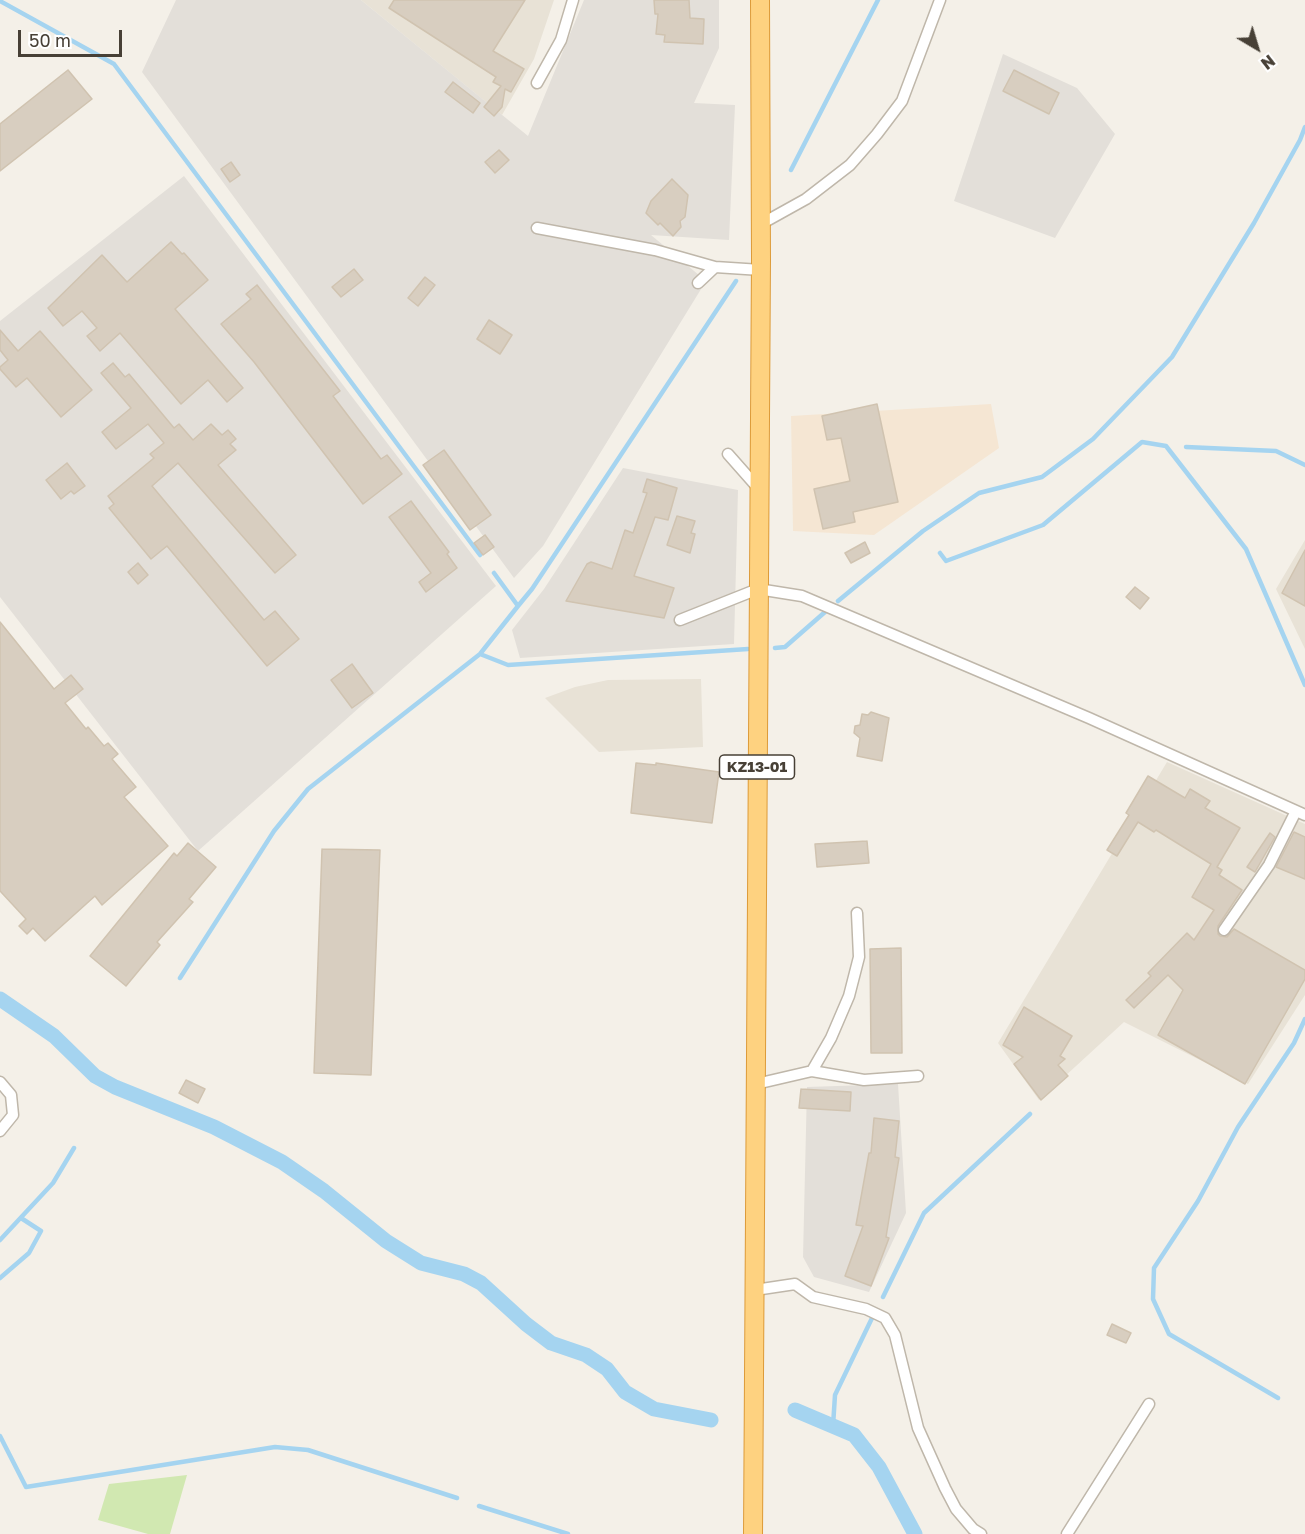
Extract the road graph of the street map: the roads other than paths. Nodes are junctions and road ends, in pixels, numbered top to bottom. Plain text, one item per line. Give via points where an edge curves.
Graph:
1 (573, 0) edge
2 (760, 0) edge
3 (940, 0) edge
4 (537, 83) dead end
5 (761, 224) junction
6 (537, 228) dead end
7 (715, 267) junction
8 (761, 270) junction
9 (698, 283) dead end
10 (728, 454) dead end
11 (758, 488) junction
12 (758, 589) junction
13 (680, 620) dead end
14 (1301, 813) edge
15 (857, 913) dead end
16 (1224, 930) dead end
17 (812, 1071) junction
18 (918, 1076) dead end
19 (0, 1082) edge
20 (756, 1084) junction
21 (0, 1131) edge
22 (755, 1290) junction
23 (1149, 1404) dead end
24 (753, 1534) edge
25 (981, 1534) edge
26 (1067, 1534) edge

1 - 4 street via 561,40
2 - 5 highway, KZ13-01
3 - 5 street via 902,102 878,134 850,165 806,199
5 - 8 highway, KZ13-01
6 - 7 street via 655,250
7 - 8 street
7 - 9 street
8 - 11 highway, KZ13-01
10 - 11 street
11 - 12 highway, KZ13-01
12 - 13 street
12 - 14 street via 816,601
12 - 20 highway, KZ13-01
14 - 16 street
15 - 17 street via 859,957 849,996
17 - 18 street via 864,1080
17 - 20 street
19 - 21 street via 11,1095 13,1115
20 - 22 highway, KZ13-01
22 - 24 highway, KZ13-01
22 - 25 street via 795,1284 813,1297 866,1308 885,1318 895,1335 918,1428 956,1509
23 - 26 street

